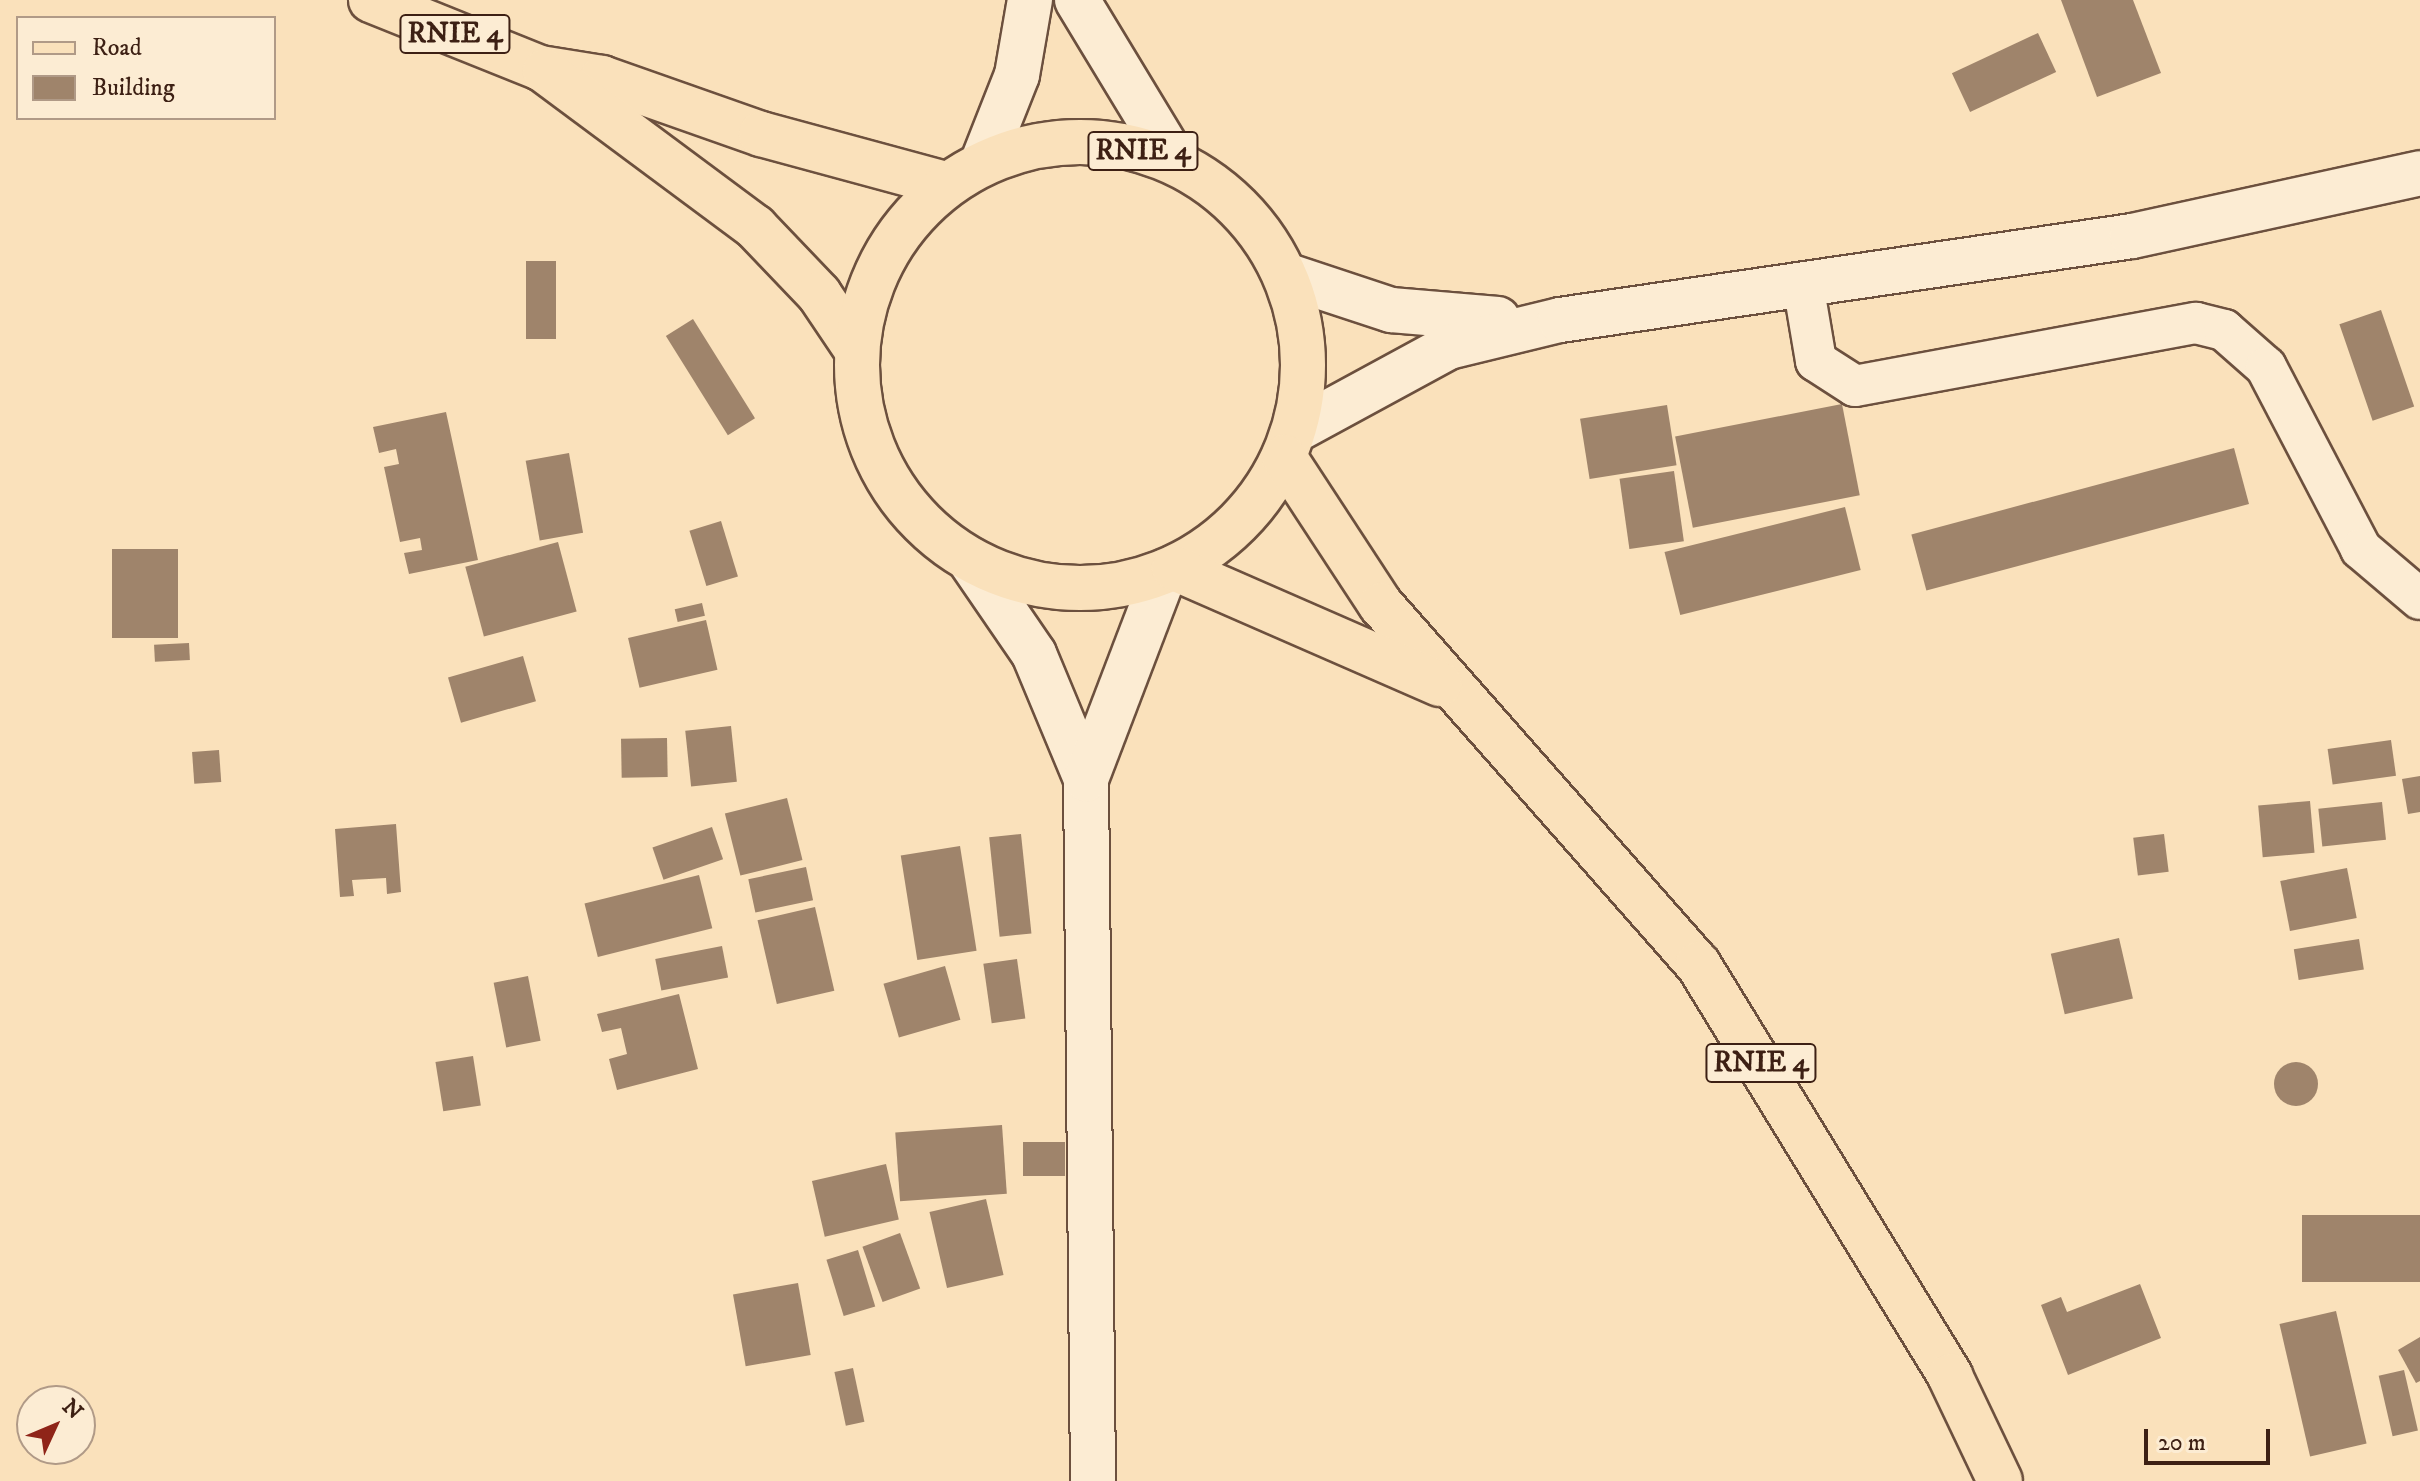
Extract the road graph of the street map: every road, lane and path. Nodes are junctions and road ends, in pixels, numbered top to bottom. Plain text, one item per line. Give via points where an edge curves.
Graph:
1 (371, 0) edge
2 (1030, 0) edge
3 (1077, 0) edge
4 (540, 68) junction
5 (983, 161) junction
6 (1175, 162) junction
7 (2420, 173) edge
8 (945, 184) junction
9 (1285, 275) junction
10 (1803, 284) junction
11 (1560, 320) junction
12 (856, 349) junction
13 (1289, 444) junction
14 (969, 559) junction
15 (1170, 570) junction
16 (2420, 599) edge
17 (1456, 691) junction
18 (1086, 779) junction
19 (1093, 1481) edge
20 (2000, 1481) edge

1 - 4 main road, RNIE 4
2 - 5 street via 1017,75
3 - 6 street
4 - 8 main road, RNIE 4 via 602,78 761,134
4 - 12 main road, RNIE 4 via 755,227 819,294
5 - 6 main road, RNIE 4 via 1079,140
5 - 8 main road, RNIE 4
6 - 9 main road, RNIE 4 via 1220,191 1257,229
7 - 10 street via 2132,236
8 - 12 main road, RNIE 4 via 900,229 869,285
9 - 11 street via 1436,318
9 - 13 main road, RNIE 4 via 1300,326 1303,379
10 - 11 street
10 - 16 street via 1816,361 1855,386 2196,323 2224,330 2266,367 2361,549
11 - 13 street via 1449,347
12 - 14 main road, RNIE 4 via 872,447 920,520
13 - 15 main road, RNIE 4 via 1257,503 1220,540
13 - 17 main road, RNIE 4 via 1346,558
14 - 15 main road, RNIE 4 via 1016,579 1066,588 1117,586
14 - 18 street via 1040,666
15 - 17 main road, RNIE 4
15 - 18 street
17 - 20 main road, RNIE 4 via 1698,964 1950,1376
18 - 19 street

